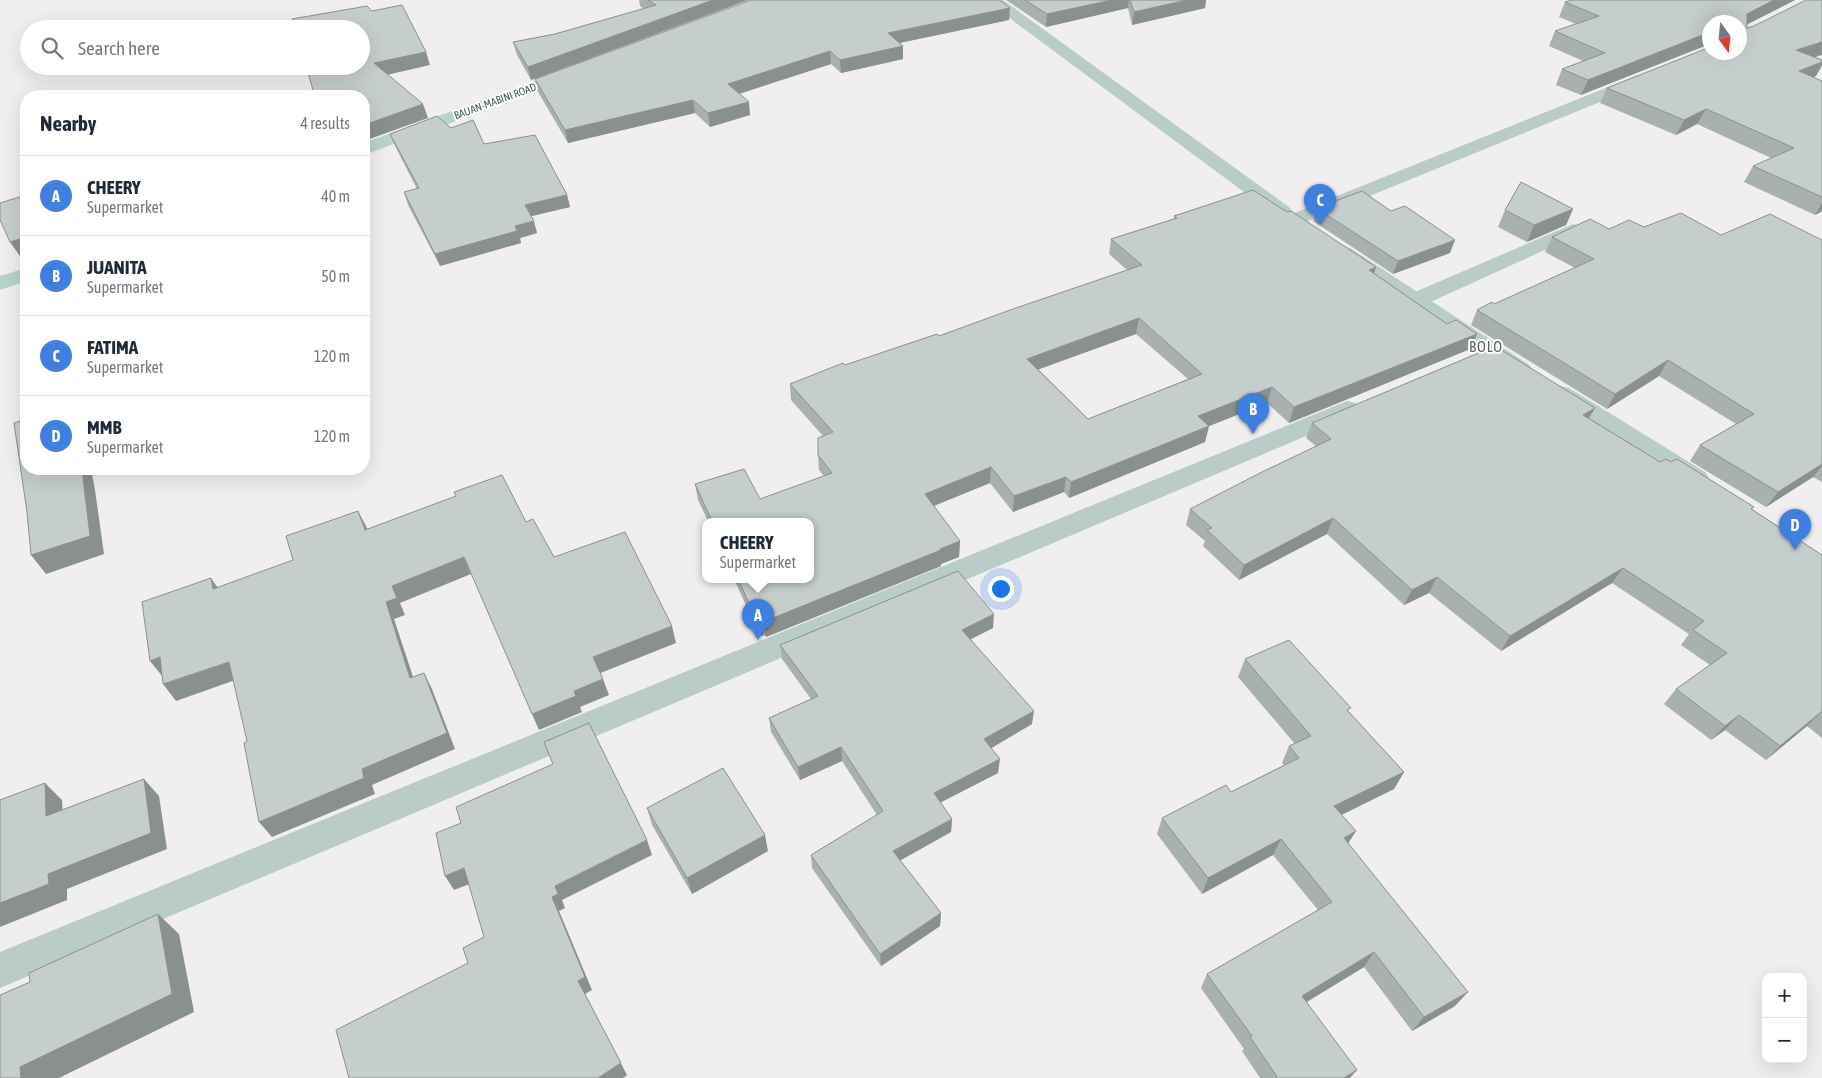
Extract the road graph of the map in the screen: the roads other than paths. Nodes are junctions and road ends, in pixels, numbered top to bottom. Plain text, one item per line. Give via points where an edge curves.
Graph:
1 (992, 0) edge
2 (584, 68) edge
3 (1657, 72) edge
4 (370, 147) edge
5 (1294, 220) junction
6 (1573, 230) edge
7 (20, 276) edge
8 (0, 283) edge
9 (1416, 300) junction
10 (1490, 350) junction
11 (1462, 361) edge
12 (1370, 400) edge
13 (1710, 487) edge
14 (0, 970) edge

1 - 5 street
2 - 4 main road, BAUAN-MABINI ROAD
3 - 5 street
5 - 9 street
6 - 9 street
7 - 8 main road
9 - 10 street
10 - 11 street
10 - 13 street
12 - 14 street

